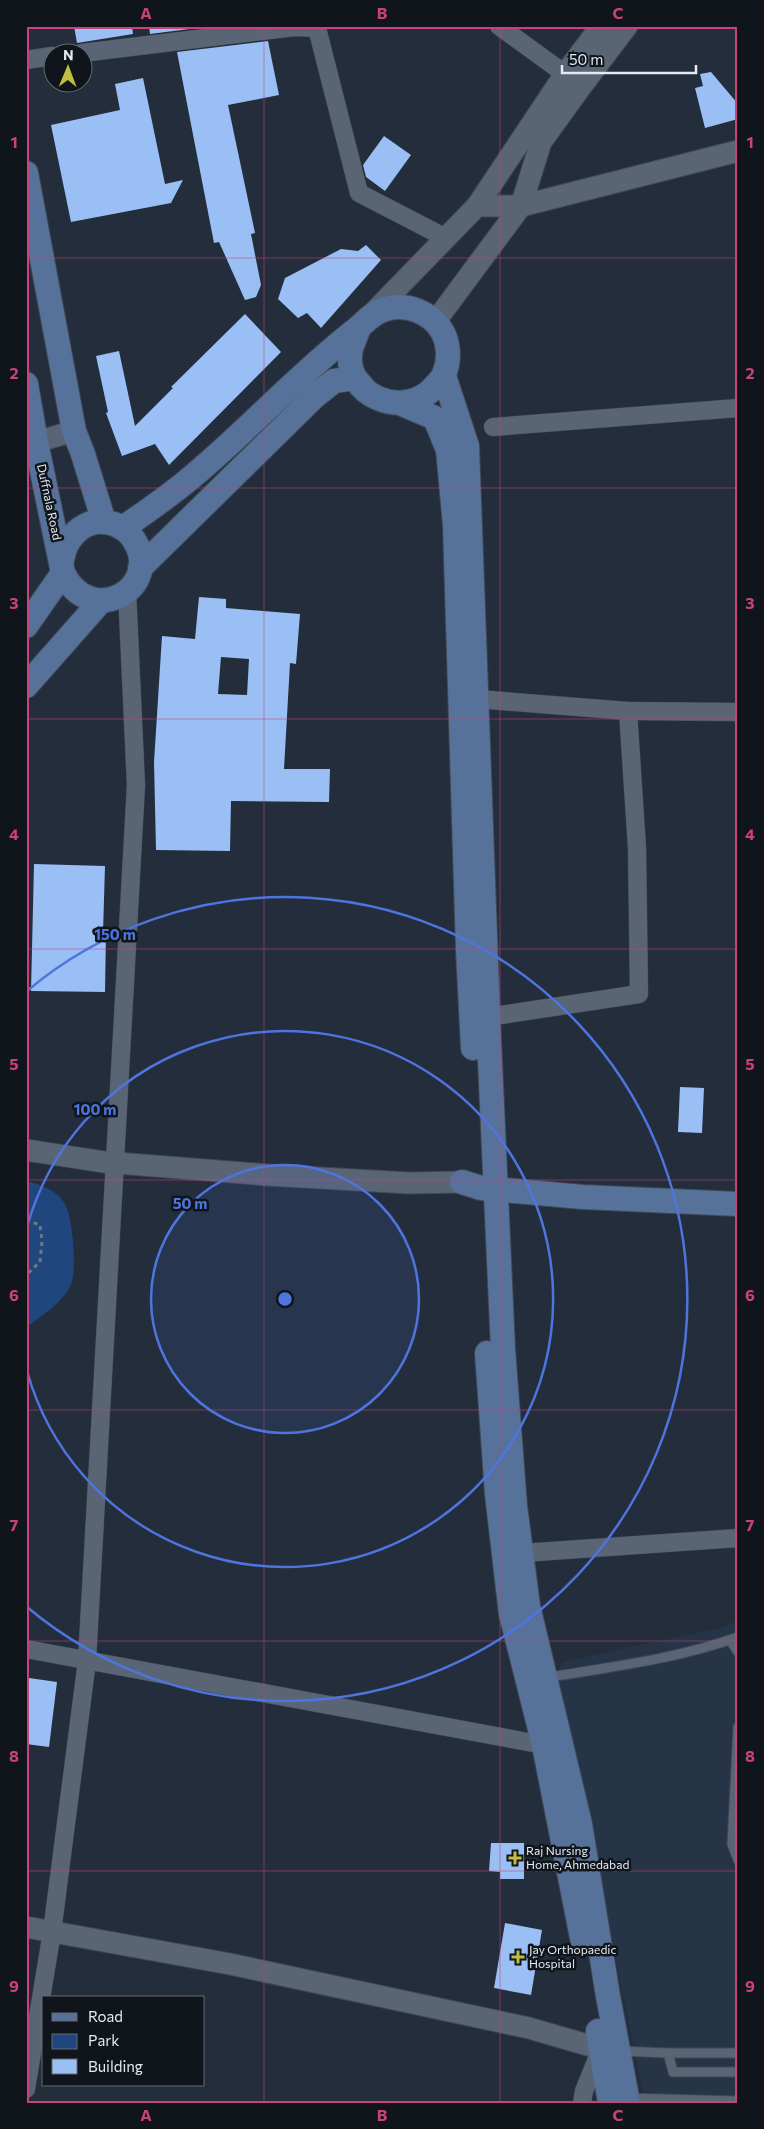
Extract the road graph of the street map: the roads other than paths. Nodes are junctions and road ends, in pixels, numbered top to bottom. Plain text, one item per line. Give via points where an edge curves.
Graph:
1 (500, 26) edge
2 (601, 26) edge
3 (628, 26) edge
4 (92, 52) edge
5 (42, 58) edge
6 (26, 60) edge
7 (565, 74) junction
8 (738, 151) edge
9 (26, 173) edge
10 (478, 206) junction
11 (521, 206) junction
12 (446, 238) junction
13 (365, 322) junction
14 (435, 322) junction
15 (444, 376) junction
16 (26, 384) edge
17 (367, 392) junction
18 (402, 404) junction
19 (738, 408) edge
20 (493, 427) dead end
21 (74, 431) junction
22 (31, 446) edge
23 (114, 525) junction
24 (62, 567) junction
25 (140, 568) junction
26 (127, 591) junction
27 (101, 601) junction
28 (26, 626) edge
29 (26, 686) edge
30 (477, 699) junction
31 (628, 711) junction
32 (738, 712) edge
33 (488, 1017) junction
34 (26, 1150) edge
35 (114, 1163) junction
36 (483, 1183) junction
37 (738, 1192) edge
38 (738, 1204) edge
39 (738, 1538) edge
40 (522, 1553) junction
41 (734, 1639) edge
42 (26, 1649) edge
43 (738, 1652) edge
44 (87, 1661) junction
45 (545, 1678) junction
46 (738, 1727) edge
47 (544, 1745) junction
48 (738, 1860) edge
49 (26, 1927) edge
50 (52, 1932) junction
51 (610, 2050) junction
52 (668, 2053) junction
53 (738, 2053) edge
54 (738, 2072) edge
55 (26, 2089) edge
56 (619, 2101) edge
57 (738, 2101) edge
58 (582, 2103) edge

1 - 7 street
2 - 7 street
3 - 11 street via 541,142
4 - 12 street via 296,27 317,28 359,193
5 - 6 street
7 - 10 street
8 - 11 street
9 - 21 main road
10 - 11 street
10 - 12 street
11 - 14 street
12 - 13 street
13 - 14 main road via 385,309 402,306 421,312
13 - 17 main road via 351,350 352,366
13 - 23 main road via 193,476
14 - 15 main road via 448,347
15 - 18 main road via 428,395
15 - 30 main road via 467,446
16 - 22 main road, Duffnala Road
17 - 18 main road via 386,402
17 - 25 main road via 355,378 334,381 321,391
18 - 36 main road via 435,418 448,450 455,525 468,950
19 - 20 street
21 - 22 street
21 - 23 main road
22 - 24 main road, Duffnala Road
23 - 24 main road via 92,523 70,536 64,547
23 - 25 main road via 132,536 141,557
24 - 27 main road via 69,584 78,593
24 - 28 main road
25 - 26 main road via 136,581
26 - 27 main road via 120,597
26 - 35 street via 136,784
27 - 29 main road
30 - 31 street
30 - 33 main road
31 - 32 street
31 - 33 street via 637,848 639,994
33 - 36 main road
34 - 35 street
35 - 36 street via 399,1183
35 - 44 street
36 - 37 main road
36 - 38 main road via 583,1197
36 - 40 main road
36 - 47 main road via 487,1347 497,1494 511,1614
39 - 40 street
40 - 45 main road via 528,1606
41 - 43 lane
41 - 45 lane via 638,1662
42 - 44 street
44 - 47 street
44 - 50 street
45 - 51 main road via 580,1824
46 - 48 lane via 732,1844
47 - 51 main road
49 - 50 street
50 - 51 street via 230,1964 529,2028
50 - 55 street
51 - 52 lane
51 - 56 main road
51 - 58 street via 584,2091
52 - 53 lane
52 - 54 lane via 673,2072
56 - 57 lane

